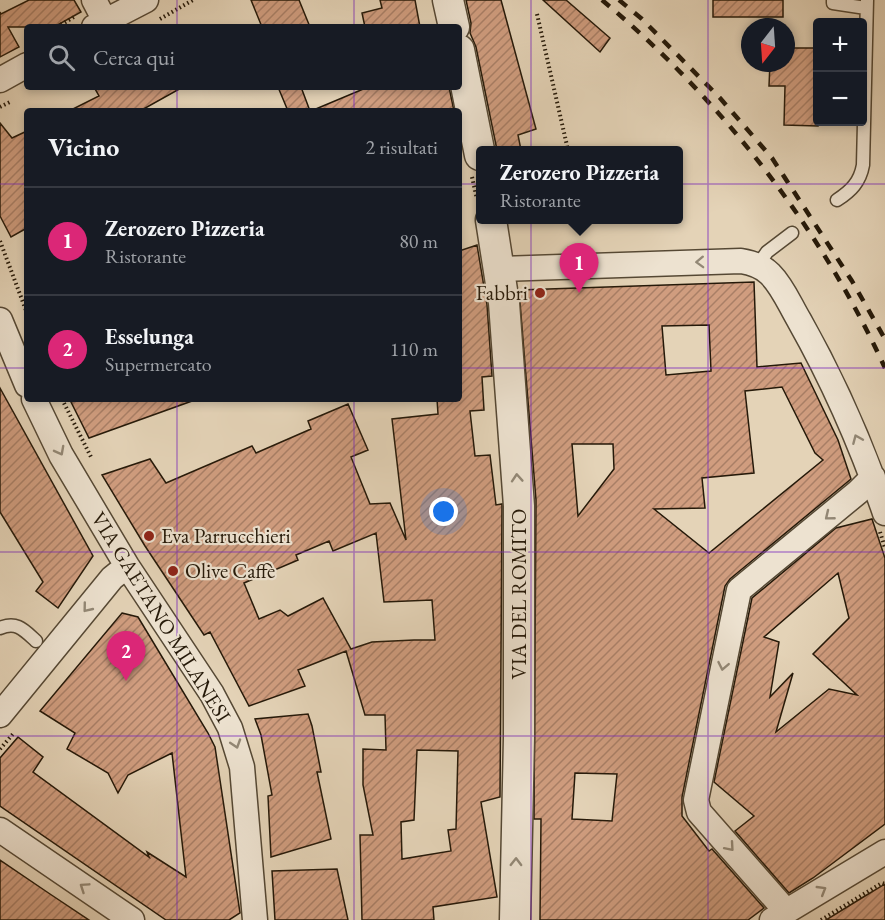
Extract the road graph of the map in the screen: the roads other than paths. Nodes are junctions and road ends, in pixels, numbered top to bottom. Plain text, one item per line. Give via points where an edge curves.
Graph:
1 (94, 0) edge
2 (448, 0) edge
3 (833, 0) edge
4 (867, 4) edge
5 (151, 11) edge
6 (100, 24) edge
7 (453, 24) edge
8 (462, 65) edge
9 (24, 67) edge
10 (0, 80) edge
11 (478, 146) edge
12 (837, 201) dead end
13 (492, 224) edge
14 (792, 233) dead end
15 (758, 265) junction
16 (499, 269) junction
17 (0, 320) edge
18 (4, 346) edge
19 (24, 380) edge
20 (35, 402) edge
21 (873, 477) junction
22 (885, 513) edge
23 (127, 566) junction
24 (0, 628) edge
25 (36, 641) dead end
26 (0, 715) edge
27 (0, 830) edge
28 (885, 852) edge
29 (779, 916) edge
30 (132, 920) edge
31 (255, 920) edge
32 (515, 920) edge

1 - 6 street
2 - 7 street
3 - 4 lane
4 - 12 lane via 863,165 858,181
5 - 6 street
8 - 11 street
9 - 10 street
13 - 16 street, VIA DEL ROMITO
14 - 15 lane via 767,252
15 -> 16 street via 741,261
21 -> 15 street via 812,343 780,286
32 -> 16 street, VIA DEL ROMITO via 519,506
17 - 18 street
18 - 19 street
20 -> 23 street, VIA GAETANO MILANESI via 61,455
21 - 22 street
21 -> 29 street via 739,590 696,800 699,812
23 -> 26 street via 112,578
23 -> 31 street, VIA GAETANO MILANESI via 212,694 232,734 242,767
24 - 25 lane via 15,625
30 -> 27 street
29 -> 28 street

